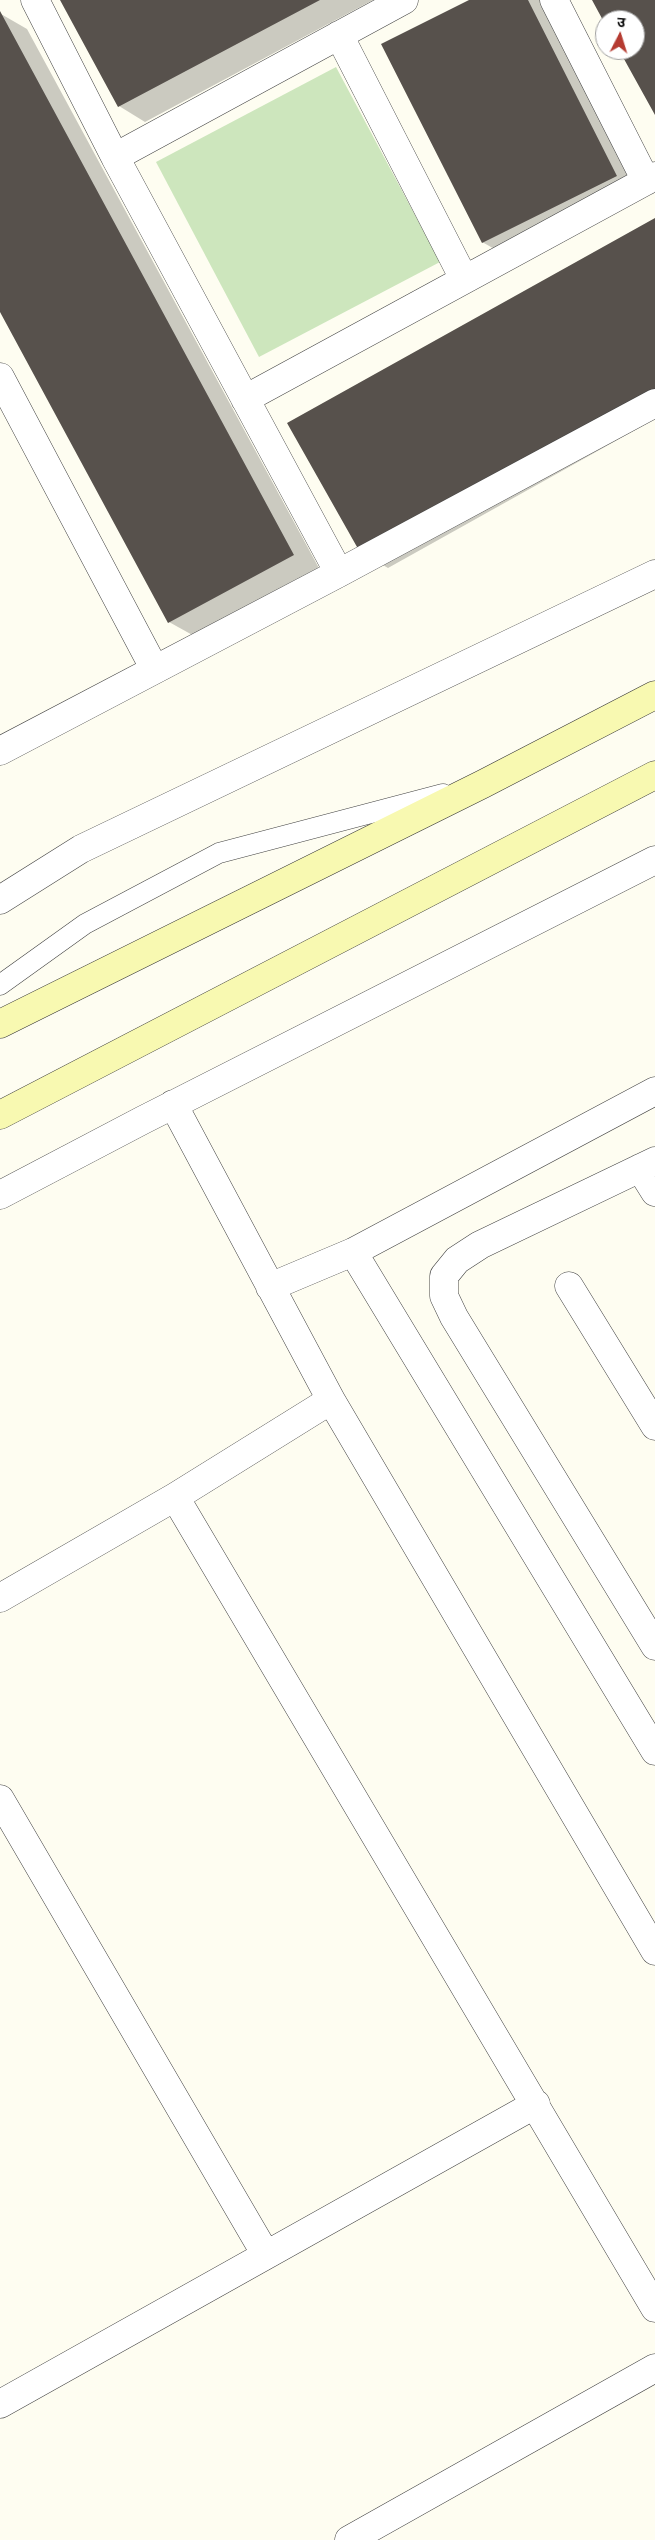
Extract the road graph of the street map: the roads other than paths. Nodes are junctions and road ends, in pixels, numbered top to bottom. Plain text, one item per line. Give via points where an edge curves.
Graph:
1 (35, 0) edge
2 (404, 0) edge
3 (554, 0) edge
4 (339, 35) junction
5 (115, 157) junction
6 (651, 178) edge
7 (464, 279) junction
8 (0, 377) edge
9 (245, 399) junction
10 (655, 403) edge
11 (338, 573) junction
12 (655, 574) edge
13 (154, 668) junction
14 (655, 695) edge
15 (0, 751) edge
16 (655, 775) edge
17 (483, 784) junction
18 (655, 860) edge
19 (0, 900) edge
20 (0, 985) edge
21 (0, 1024) edge
22 (655, 1091) edge
23 (173, 1104) junction
24 (0, 1115) edge
25 (648, 1164) edge
26 (655, 1192) edge
27 (0, 1195) edge
28 (353, 1252) junction
29 (270, 1286) junction
30 (570, 1286) dead end
31 (331, 1400) junction
32 (655, 1426) edge
33 (175, 1497) junction
34 (0, 1598) edge
35 (655, 1646) edge
36 (655, 1751) edge
37 (0, 1799) edge
38 (655, 1951) edge
39 (536, 2104) junction
40 (266, 2255) junction
41 (655, 2308) edge
42 (655, 2368) edge
43 (2, 2399) edge
44 (350, 2540) edge

1 - 5 street
2 - 4 street
3 - 6 street
4 - 5 street
4 - 7 street
5 - 9 street
6 - 7 street
7 - 9 street
8 - 13 street
9 - 11 street
10 - 11 street
11 - 13 street
12 - 19 street via 81,849
13 - 15 street
14 - 17 street
16 - 24 street
17 - 20 lane via 219,853 85,924
17 - 21 street
18 - 23 street
22 - 28 street
23 - 27 street
23 - 29 street
25 - 26 street
25 - 35 street via 480,1245 457,1260 444,1276 444,1296
28 - 29 street
28 - 36 street
29 - 31 street
30 - 32 street
31 - 33 street
31 - 38 street
33 - 34 street
33 - 39 street
37 - 40 street
39 - 40 street
39 - 41 street
40 - 43 street
42 - 44 street

